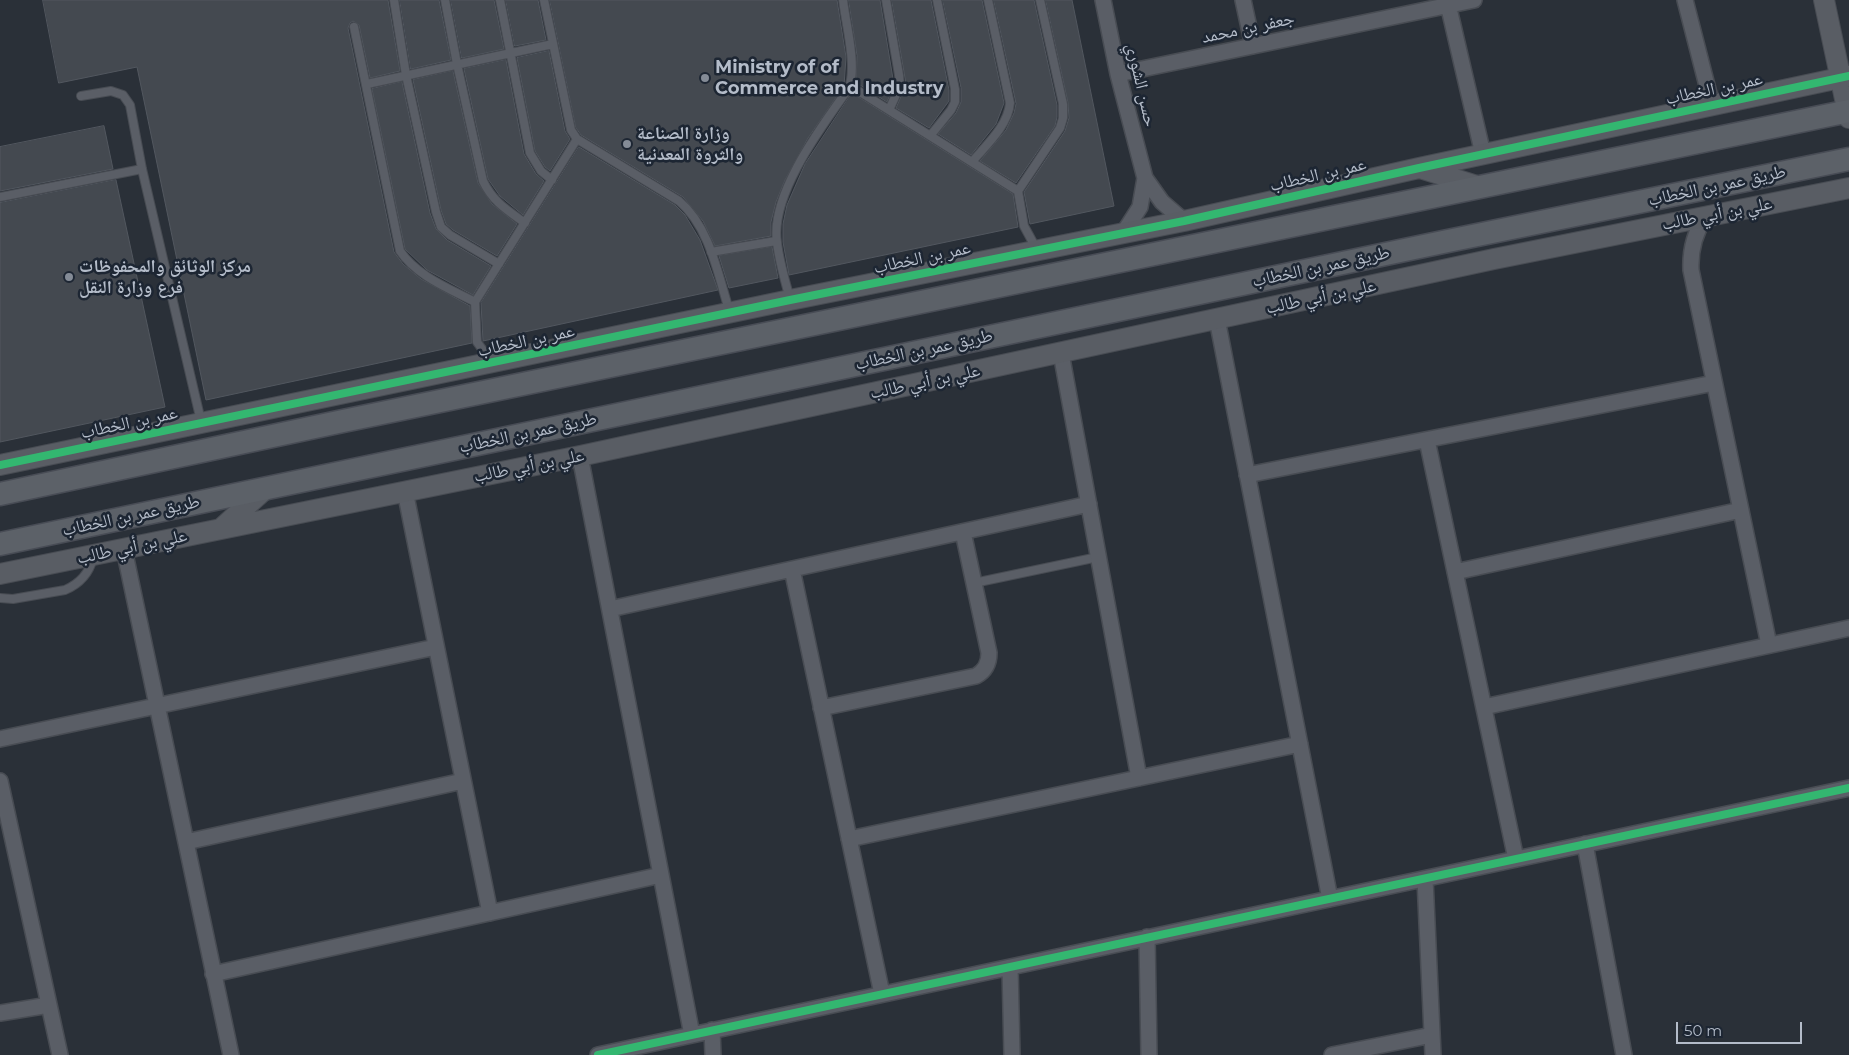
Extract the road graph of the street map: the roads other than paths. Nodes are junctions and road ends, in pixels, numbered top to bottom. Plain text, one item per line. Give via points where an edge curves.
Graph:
1 (394, 0) edge
2 (445, 0) edge
3 (500, 0) edge
4 (544, 0) edge
5 (843, 0) edge
6 (886, 0) edge
7 (938, 0) edge
8 (988, 0) edge
9 (1040, 0) edge
10 (1103, 0) edge
11 (1243, 0) edge
12 (1474, 0) edge
13 (1685, 0) edge
14 (1824, 0) edge
15 (1447, 3) edge
16 (354, 27) dead end
17 (553, 44) junction
18 (1253, 46) junction
19 (511, 53) junction
20 (457, 64) junction
21 (1118, 74) junction
22 (406, 75) junction
23 (1845, 77) edge
24 (367, 84) junction
25 (857, 90) dead end
26 (81, 96) dead end
27 (1712, 105) junction
28 (889, 110) junction
29 (1849, 113) edge
30 (930, 136) junction
31 (576, 140) junction
32 (1482, 154) junction
33 (1849, 159) edge
34 (972, 162) junction
35 (1418, 168) junction
36 (142, 169) junction
37 (1145, 178) junction
38 (552, 180) junction
39 (1480, 187) junction
40 (1849, 188) edge
41 (1018, 191) junction
42 (0, 197) edge
43 (1705, 217) junction
44 (1184, 221) junction
45 (525, 223) junction
46 (1124, 232) junction
47 (776, 241) junction
48 (1443, 242) junction
49 (1037, 250) junction
50 (711, 252) junction
51 (1494, 259) junction
52 (499, 264) junction
53 (790, 300) junction
54 (475, 302) junction
55 (730, 313) junction
56 (1216, 319) junction
57 (1061, 353) junction
58 (493, 364) junction
59 (1714, 383) junction
60 (304, 402) junction
61 (343, 421) junction
62 (202, 423) junction
63 (1427, 440) junction
64 (580, 456) junction
65 (0, 465) edge
66 (1247, 475) junction
67 (264, 489) junction
68 (405, 491) junction
69 (0, 494) edge
70 (1089, 504) junction
71 (1741, 510) junction
72 (222, 528) junction
73 (963, 532) junction
74 (0, 544) edge
75 (124, 548) junction
76 (93, 555) junction
77 (1098, 557) junction
78 (792, 570) junction
79 (1455, 572) junction
80 (0, 574) edge
81 (974, 582) junction
82 (0, 598) edge
83 (610, 609) junction
84 (1849, 628) edge
85 (1769, 645) junction
86 (436, 647) junction
87 (157, 706) junction
88 (1484, 707) junction
89 (821, 708) junction
90 (0, 739) edge
91 (1300, 744) junction
92 (1139, 778) junction
93 (0, 781) edge
94 (463, 781) junction
95 (1849, 788) edge
96 (849, 839) junction
97 (186, 842) junction
98 (1584, 844) junction
99 (1516, 859) junction
100 (661, 875) junction
101 (1424, 878) junction
102 (1330, 898) junction
103 (490, 913) junction
104 (1148, 937) junction
105 (1010, 967) junction
106 (213, 974) junction
107 (882, 994) junction
108 (49, 1005) junction
109 (0, 1013) edge
110 (712, 1030) junction
111 (692, 1035) junction
112 (1432, 1036) junction
113 (60, 1055) edge
114 (231, 1055) edge
115 (598, 1055) edge
116 (713, 1055) edge
117 (1012, 1055) edge
118 (1149, 1055) edge
119 (1332, 1055) edge
120 (1433, 1055) edge
121 (1624, 1055) edge

1 - 22 lane
2 - 20 lane
3 - 19 lane
4 - 17 lane
5 - 47 lane via 852,79 793,175 778,218
6 - 28 lane via 900,81 897,96
7 - 30 lane via 956,89 951,110
8 - 34 lane via 1010,102 1003,124
9 - 41 lane via 1063,104 1063,118 1060,128
10 - 21 street, حسن الشوري
11 - 18 street
12 - 15 street, جعفر بن محمد
13 - 27 street
14 - 23 street
15 - 18 street, جعفر بن محمد
15 - 32 street
16 - 24 lane
17 - 19 lane
17 - 31 lane via 571,130
18 - 21 street, جعفر بن محمد
19 - 20 lane
19 - 38 lane via 530,153 541,171
20 - 22 lane
20 - 45 lane via 483,181 498,203
21 - 37 street, حسن الشوري
22 - 24 lane
22 - 52 lane via 442,227
23 - 27 street, عمر بن الخطاب
23 - 29 street
24 - 54 lane via 400,251 417,271
25 - 28 lane
26 - 36 lane via 111,91 123,95 130,105
27 - 32 street, عمر بن الخطاب
28 - 30 lane
29 - 39 main road
30 - 34 lane
31 - 38 lane
31 - 50 lane via 689,209
32 - 35 street, عمر بن الخطاب
33 - 48 main road, طريق عمر بن الخطاب
34 - 41 lane
35 - 39 street
35 - 44 street, عمر بن الخطاب
36 - 42 lane
36 - 62 lane
37 - 44 street, حسن الشوري via 1162,202
37 - 46 street, حسن الشوري via 1140,207
38 - 45 lane
39 - 61 main road
40 - 43 street, علي بن أبي طالب
41 - 49 lane via 1024,226
43 - 51 street, علي بن أبي طالب
43 - 59 street via 1691,248 1690,270
44 - 46 street, عمر بن الخطاب
45 - 52 lane
46 - 49 street, عمر بن الخطاب
47 - 50 lane
47 - 53 lane
48 - 51 street
48 - 67 main road, طريق عمر بن الخطاب
49 - 53 street, عمر بن الخطاب
50 - 55 lane
51 - 56 street, علي بن أبي طالب
52 - 54 lane
53 - 55 street, عمر بن الخطاب
54 - 58 lane via 477,342
55 - 58 street, عمر بن الخطاب
56 - 57 street, علي بن أبي طالب
56 - 66 street
57 - 64 street, علي بن أبي طالب
57 - 70 street
58 - 60 street, عمر بن الخطاب
59 - 63 street
59 - 71 street
60 - 61 street
60 - 62 street, عمر بن الخطاب
61 - 69 main road
62 - 65 street, عمر بن الخطاب
63 - 66 street
63 - 79 street
64 - 68 street, علي بن أبي طالب
64 - 83 street
66 - 91 street
67 - 72 street
67 - 74 main road, طريق عمر بن الخطاب
68 - 72 street, علي بن أبي طالب
68 - 86 street
70 - 73 street
70 - 77 street
71 - 79 street
71 - 85 street
72 - 75 street, علي بن أبي طالب
73 - 78 street
73 - 81 street
75 - 76 street, علي بن أبي طالب
75 - 87 street
76 - 80 street, علي بن أبي طالب
76 - 82 lane via 88,570 72,587 13,599
77 - 81 lane
77 - 92 street
78 - 83 street
78 - 89 street
79 - 88 street
81 - 89 street via 989,653 988,664 980,673
83 - 100 street
84 - 85 street
85 - 88 street
86 - 87 street
86 - 94 street
87 - 90 street
87 - 97 street
88 - 99 street
89 - 96 street
91 - 92 street
91 - 102 street
92 - 96 street
93 - 108 street
94 - 97 street
94 - 103 street
95 - 98 street
96 - 107 street
97 - 106 street
98 - 99 street
98 - 121 street
99 - 101 street
100 - 103 street
100 - 111 street
101 - 102 street
101 - 112 street
102 - 104 street
103 - 106 street
104 - 105 street
104 - 118 street
105 - 107 street
105 - 117 street
106 - 114 street
107 - 110 street
108 - 109 street
108 - 113 street
110 - 111 street
110 - 116 street
111 - 115 street
112 - 119 street
112 - 120 street

